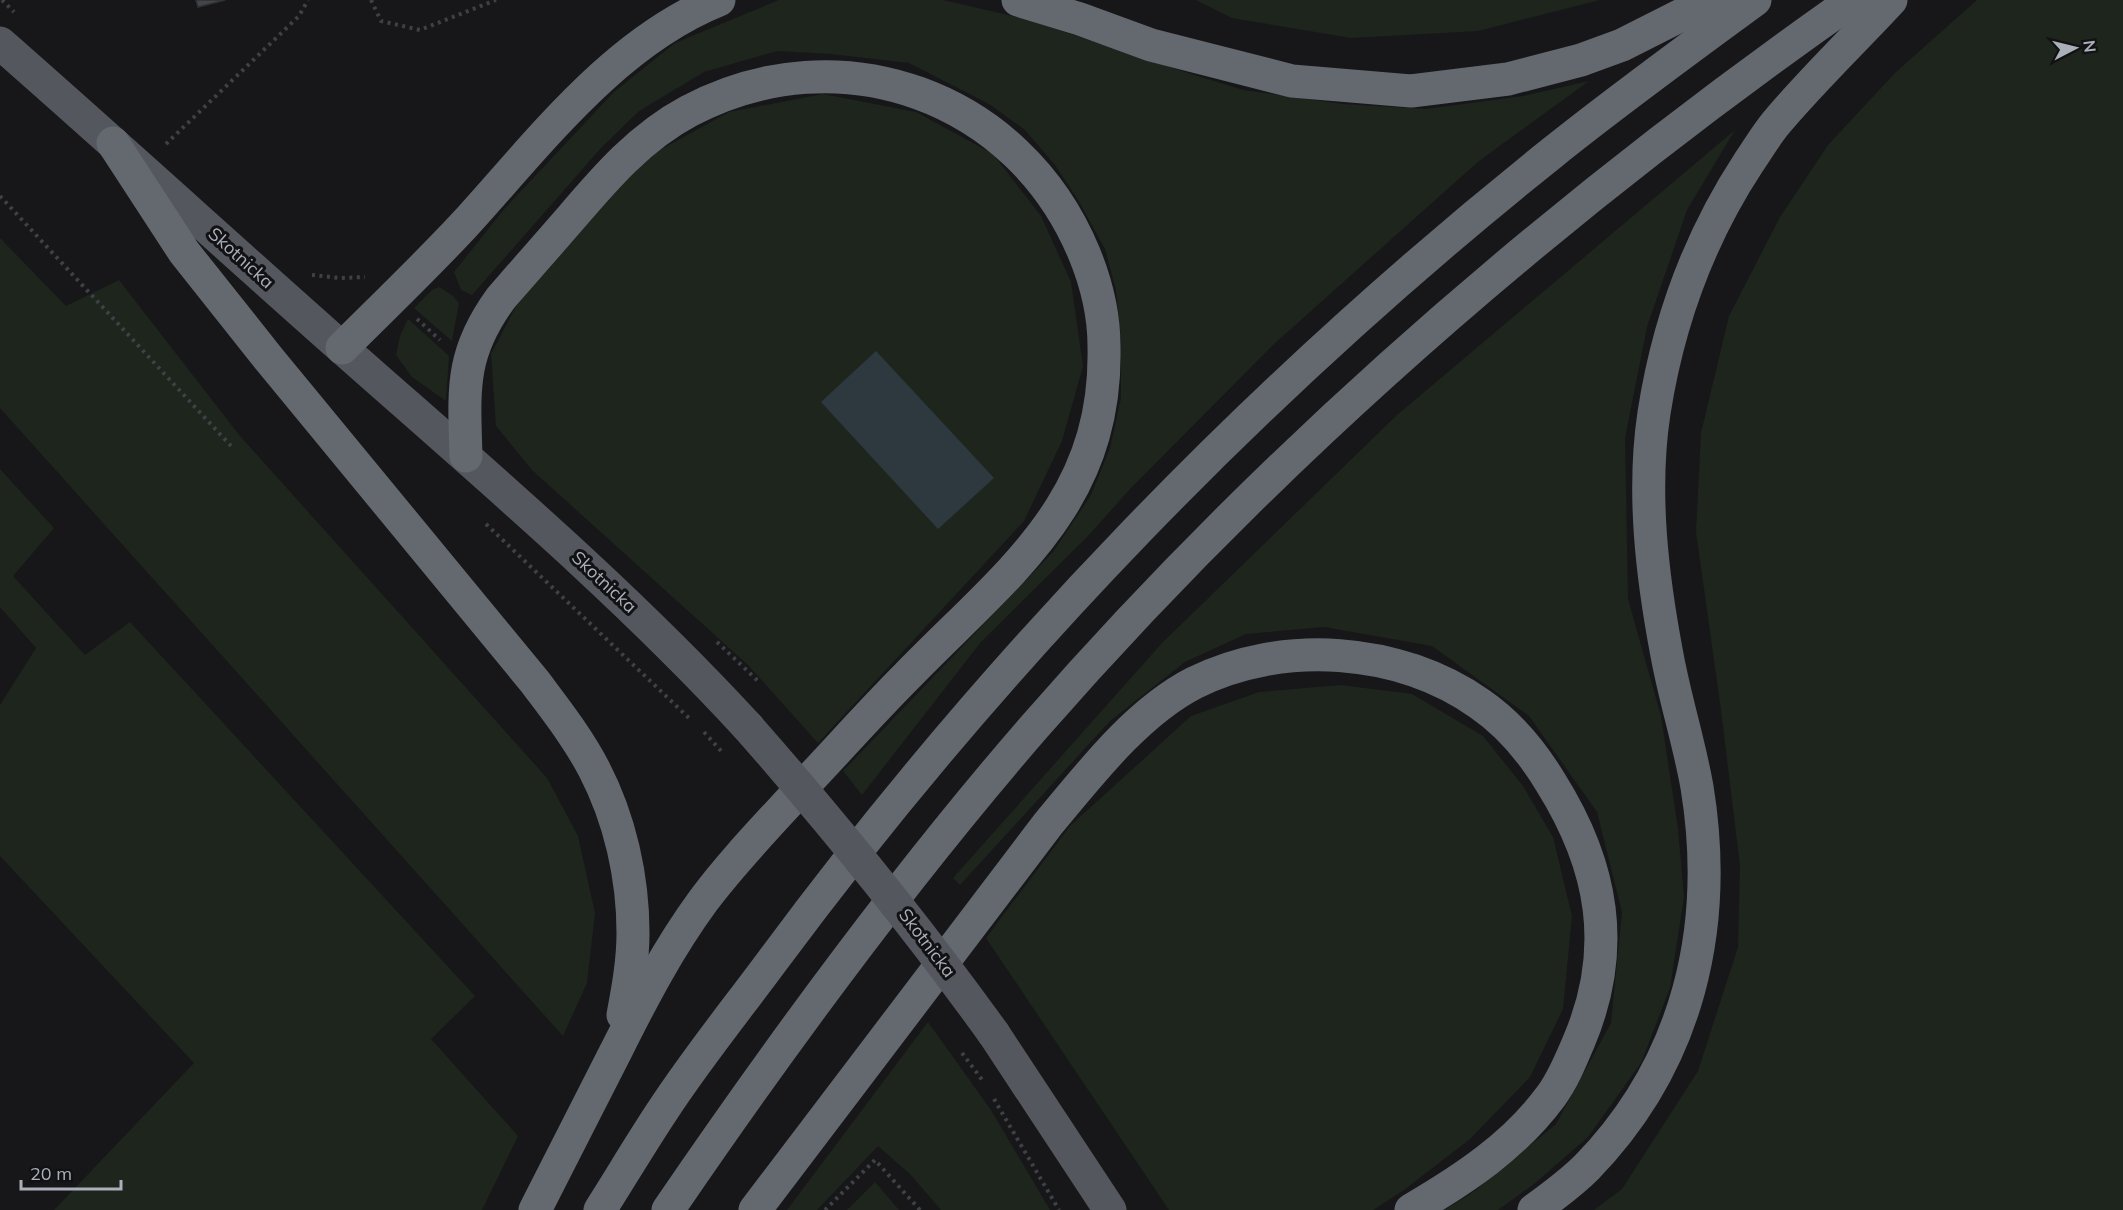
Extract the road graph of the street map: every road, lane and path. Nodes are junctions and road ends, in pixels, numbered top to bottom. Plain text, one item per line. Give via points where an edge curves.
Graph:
1 (308, 0) edge
2 (371, 0) edge
3 (496, 0) edge
4 (719, 0) edge
5 (1018, 0) edge
6 (1711, 0) edge
7 (1755, 0) edge
8 (1853, 0) edge
9 (1892, 0) edge
10 (0, 43) edge
11 (113, 143) junction
12 (158, 152) dead end
13 (0, 196) edge
14 (412, 314) dead end
15 (441, 341) dead end
16 (342, 348) junction
17 (231, 446) dead end
18 (466, 456) junction
19 (479, 518) dead end
20 (727, 758) dead end
21 (956, 1044) dead end
22 (618, 1047) junction
23 (535, 1210) edge
24 (600, 1210) edge
25 (668, 1210) edge
26 (755, 1210) edge
27 (825, 1210) edge
28 (920, 1210) edge
29 (1059, 1210) edge
30 (1110, 1210) edge
31 (1412, 1210) edge
32 (1534, 1210) edge

1 - 12 path via 299,16
2 - 3 path via 381,21 420,30
4 - 16 highway via 662,28 598,81 436,256
5 - 6 highway via 1151,45 1292,81 1411,91 1508,79 1581,60 1622,45
7 - 24 highway via 1636,87 1428,257 1290,381 1062,610 996,682 823,893 676,1092
8 - 25 highway via 1617,173 1544,233 1413,346 1286,464 1163,587 1037,724 958,818 789,1035
9 - 32 highway via 1774,125 1728,195 1679,306 1654,416 1649,473 1656,590 1698,798 1703,843 1704,898 1698,948 1689,993 1673,1038 1637,1106 1585,1170
10 - 11 main road, Skotnicka
11 - 16 main road, Skotnicka
11 - 22 highway via 184,252 506,645 569,728 594,769 611,806 631,887 632,957
13 - 17 path
14 - 15 path
16 - 18 main road, Skotnicka
18 - 22 highway via 464,395 468,365 474,343 501,298 642,142 690,110 750,87 812,77 850,77 918,93 952,107 998,136 1032,168 1061,207 1090,267 1100,305 1104,383 1097,426 1083,468 1065,503 1007,576 906,677 738,857 669,950
18 - 30 main road, Skotnicka, bridge via 636,611 748,727 880,882 948,970
19 - 20 path, bridge
21 - 29 path, bridge
22 - 23 highway
26 - 31 highway via 1048,824 1128,734 1159,706 1193,684 1230,668 1315,654 1357,656 1396,665 1445,683 1481,704 1537,760 1571,814 1596,882 1602,948 1597,986 1586,1025 1552,1095 1525,1128 1493,1157
27 - 28 path via 875,1160

